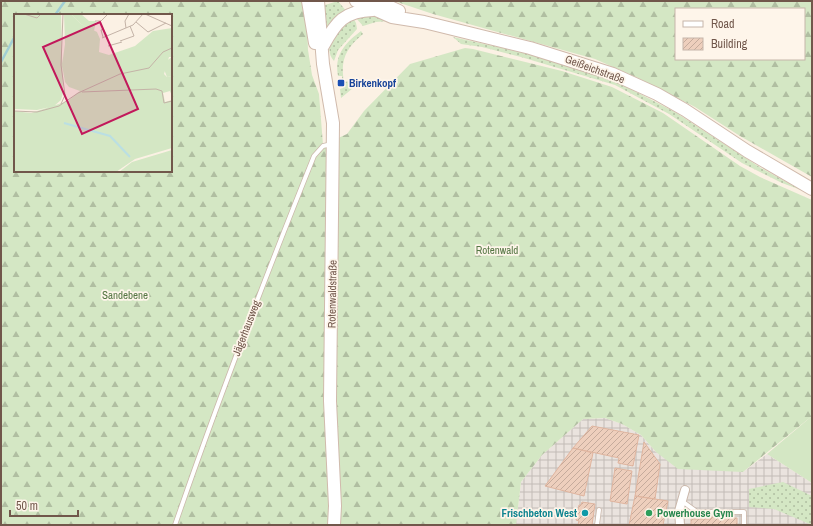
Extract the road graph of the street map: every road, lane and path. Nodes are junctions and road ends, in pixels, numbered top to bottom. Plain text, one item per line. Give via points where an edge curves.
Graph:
1 (308, 1) edge
2 (318, 1) edge
3 (356, 1) edge
4 (375, 5) edge
5 (323, 46) junction
6 (323, 64) junction
7 (334, 144) junction
8 (812, 189) edge
9 (685, 490) dead end
10 (682, 501) junction
11 (599, 510) dead end
12 (175, 525) edge
13 (334, 525) edge
14 (597, 525) edge
15 (680, 525) edge
16 (744, 525) edge

1 - 6 main road, Rotenwaldstraße via 316,47
2 - 5 main road, Rotenwaldstraße
3 - 4 main road, Geißeichstraße
4 - 5 main road via 354,12 339,21
4 - 8 main road, Geißeichstraße via 396,18 424,22 560,56 613,74 685,110 746,151
5 - 6 main road, Rotenwaldstraße
6 - 7 main road, Rotenwaldstraße via 332,113
7 - 12 lane, Jägerhausweg via 323,146 314,156 257,297
7 - 13 main road, Rotenwaldstraße via 330,401
9 - 10 street
10 - 15 street
10 - 16 lane via 697,512 744,512
11 - 14 lane

